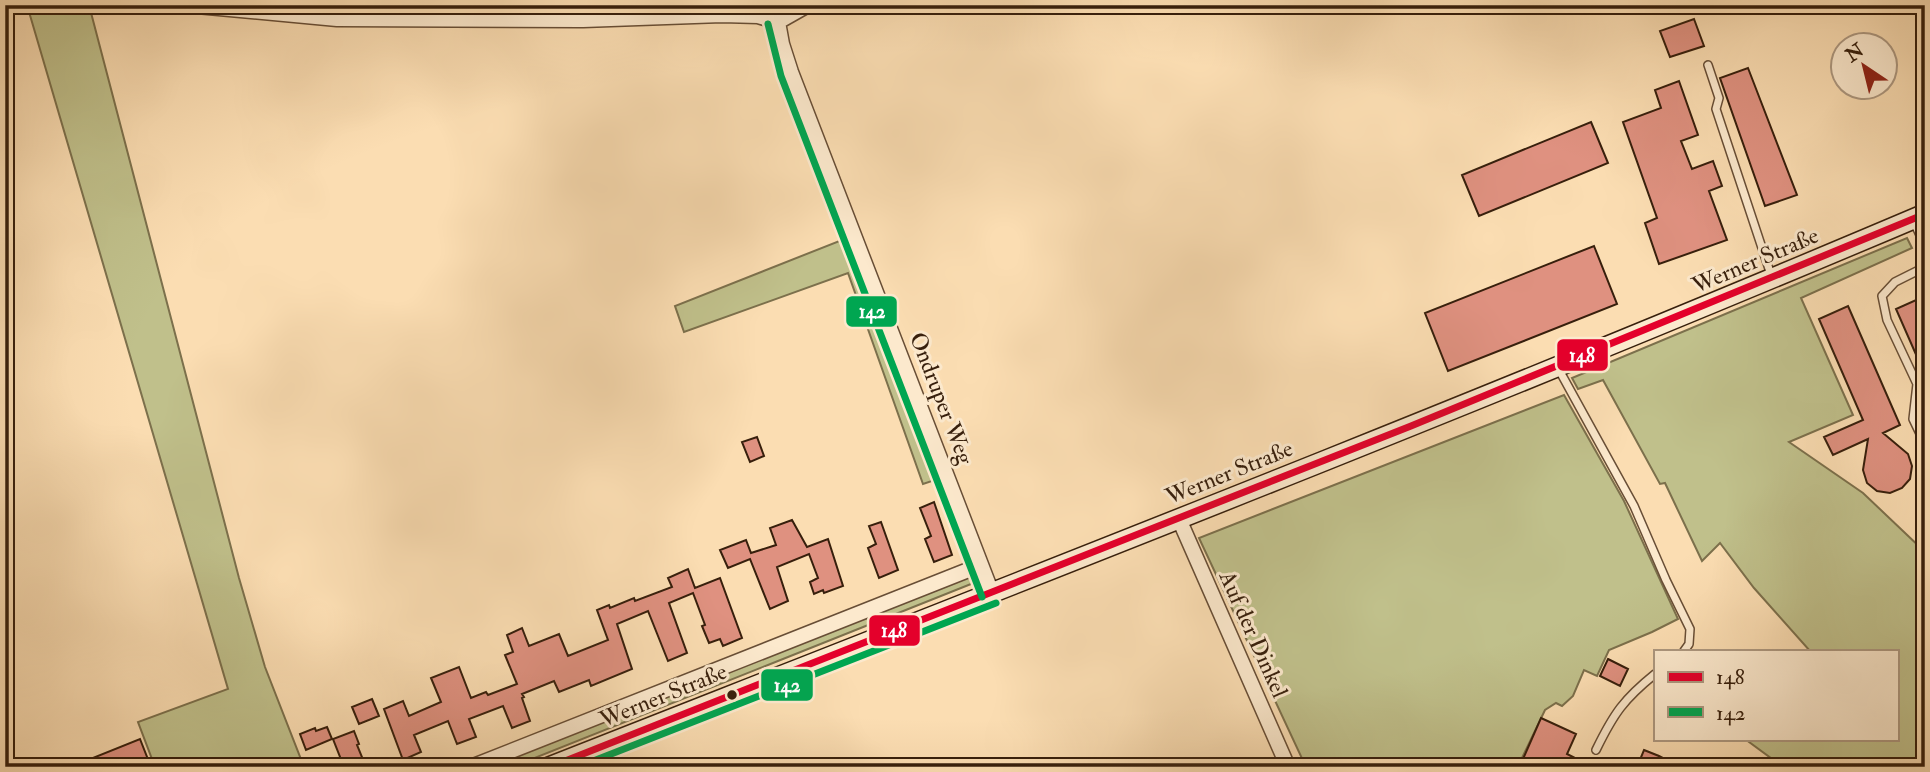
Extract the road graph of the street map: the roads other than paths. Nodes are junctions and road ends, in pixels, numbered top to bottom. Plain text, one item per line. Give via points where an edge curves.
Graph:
1 (186, 5) edge
2 (808, 5) edge
3 (778, 22) junction
4 (1709, 65) dead end
5 (1919, 217) edge
6 (1925, 246) edge
7 (1925, 267) edge
8 (1772, 279) junction
9 (1558, 367) junction
10 (1921, 384) edge
11 (1925, 444) edge
12 (1179, 519) junction
13 (981, 565) junction
14 (992, 593) junction
15 (1685, 650) edge
16 (1654, 675) edge
17 (1596, 750) dead end
18 (471, 767) edge
19 (549, 767) edge
20 (1288, 767) edge

1 - 3 street via 337,19 583,20 722,15
2 - 3 street
3 - 13 street, Ondruper Weg via 791,72
4 - 8 lane via 1720,99 1716,109
5 - 6 lane
5 - 8 main road, Werner Straße
7 - 10 lane via 1895,282 1882,296 1887,320
8 - 9 main road, Werner Straße
9 - 12 main road, Werner Straße
9 - 15 lane via 1634,506 1690,629
10 - 11 lane via 1913,419
12 - 14 main road, Werner Straße
12 - 20 street, Auf der Dinkel
13 - 14 street, Ondruper Weg
13 - 18 street, Werner Straße
14 - 19 main road, Werner Straße
16 - 17 lane via 1613,715

